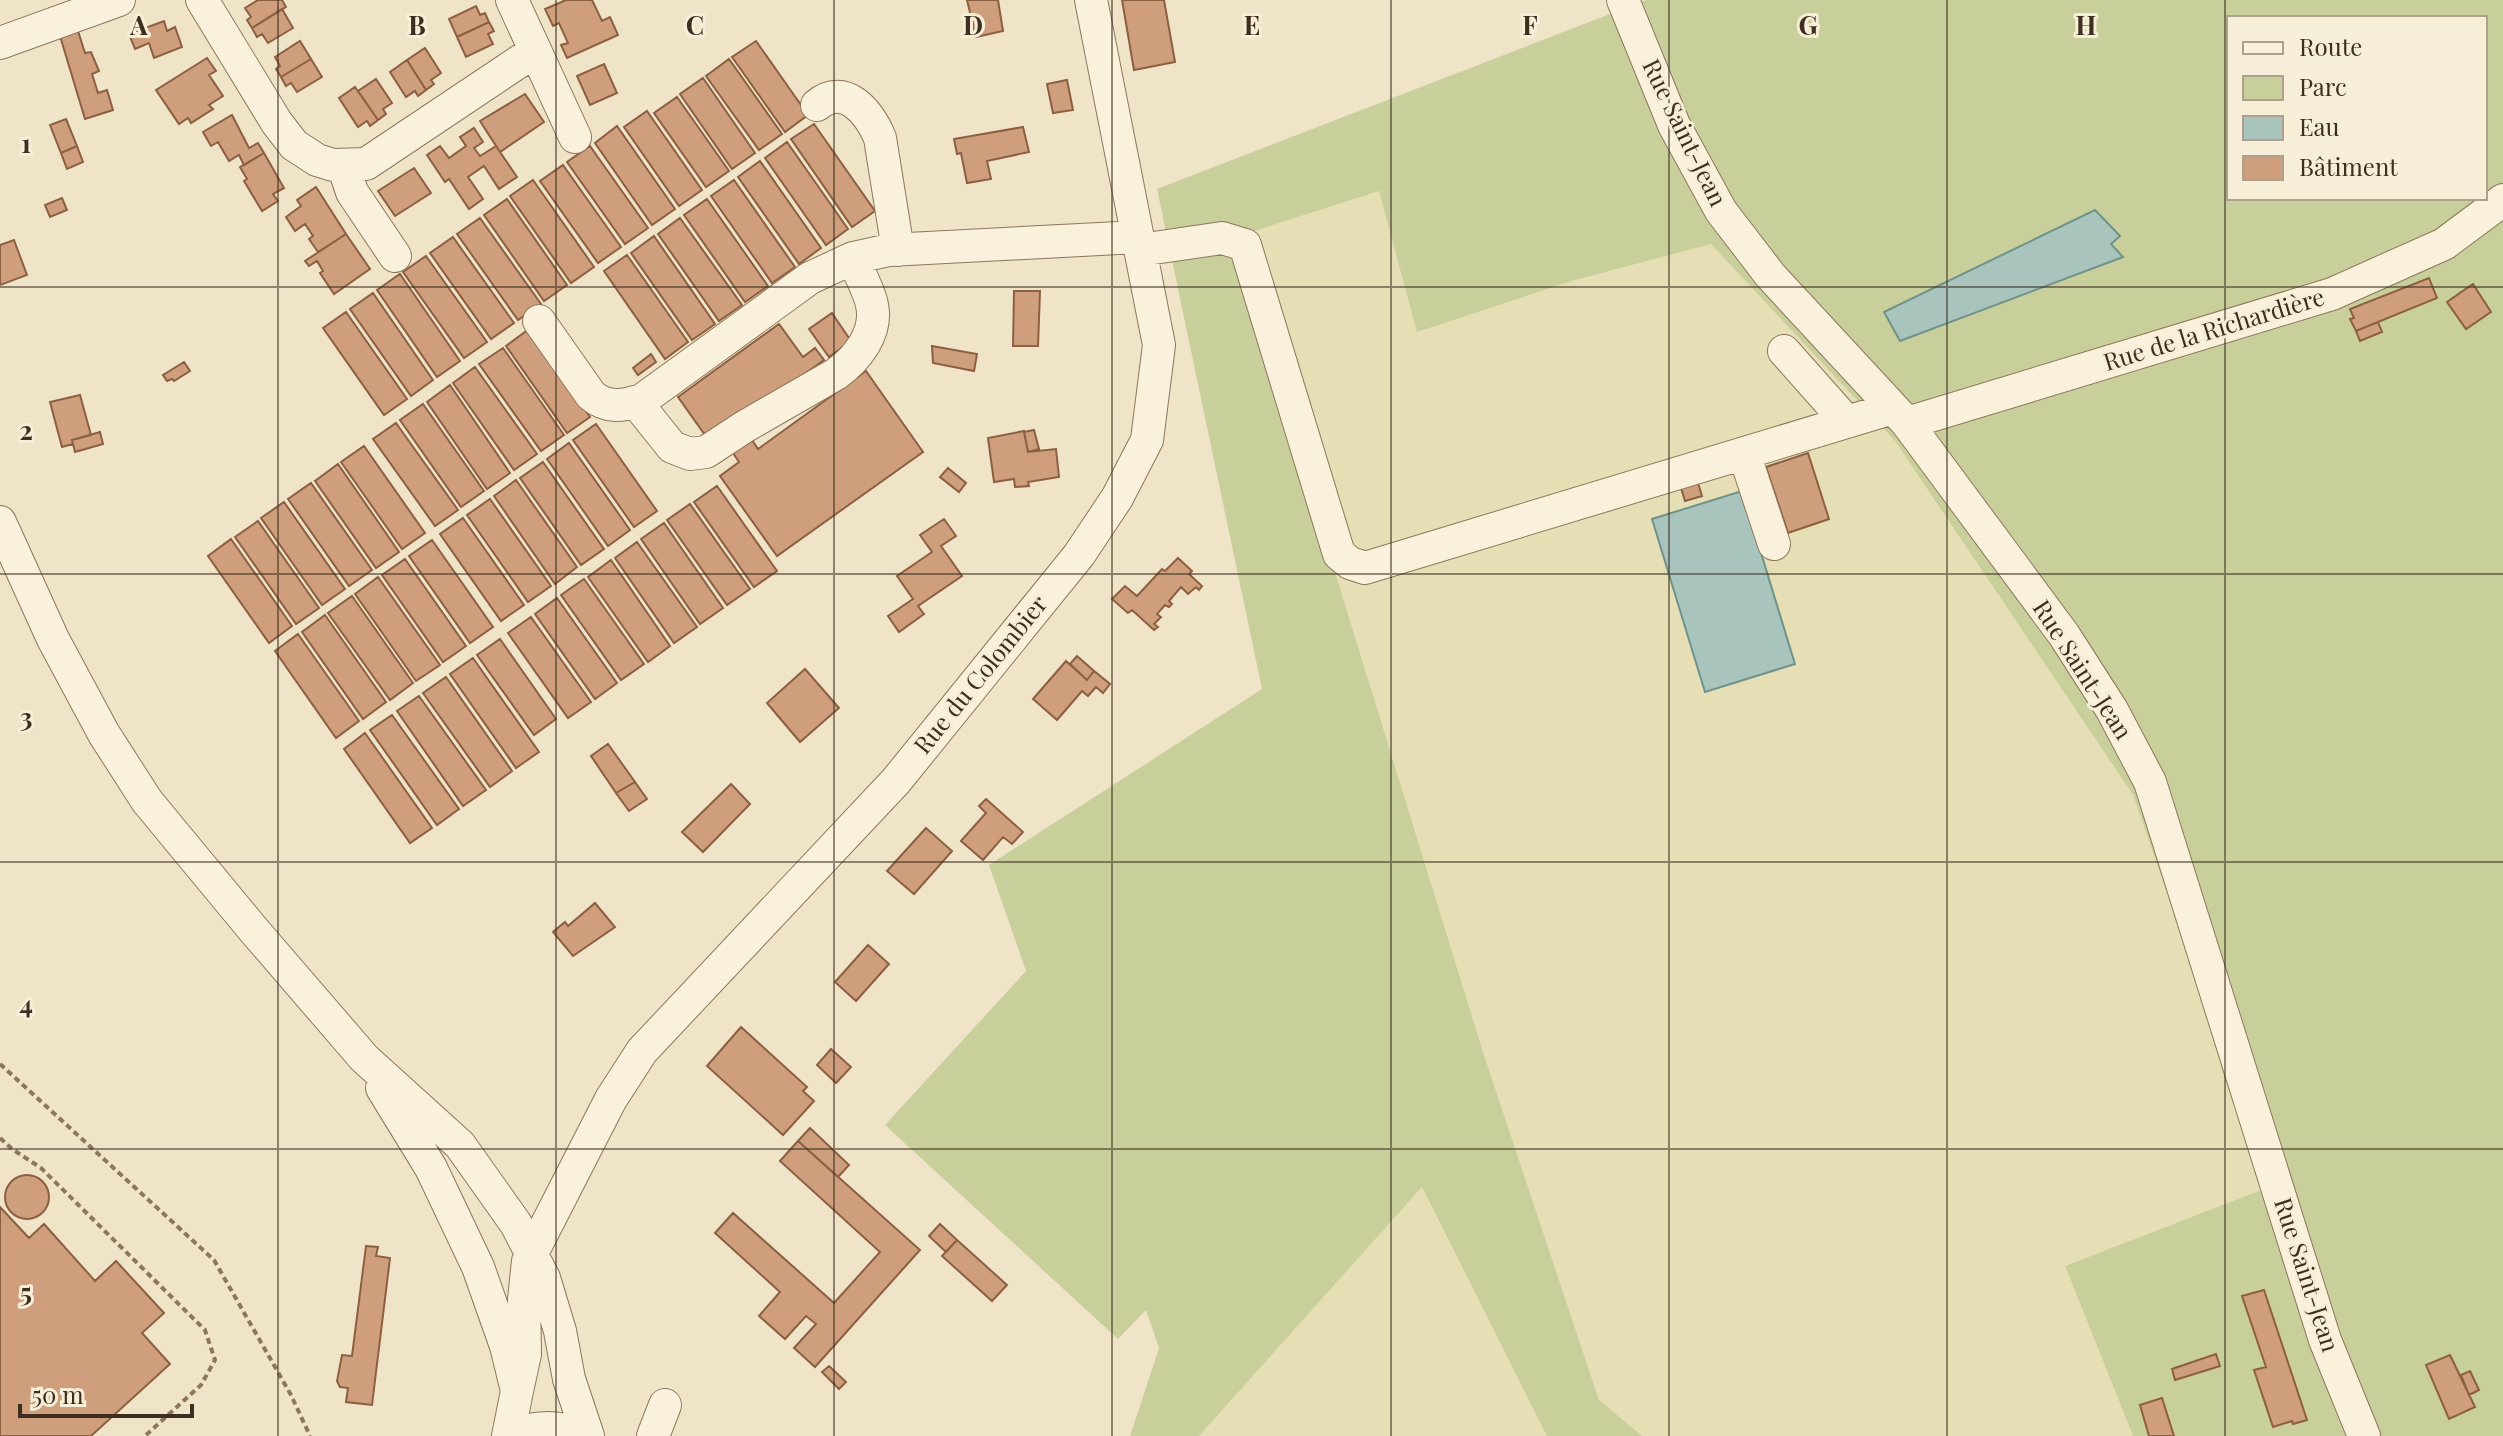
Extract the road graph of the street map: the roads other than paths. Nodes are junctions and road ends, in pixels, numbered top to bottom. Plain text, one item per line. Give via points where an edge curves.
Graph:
1 (119, 0) edge
2 (202, 0) edge
3 (512, 0) edge
4 (1091, 0) edge
5 (1623, 0) edge
6 (0, 43) edge
7 (535, 51) junction
8 (817, 105) dead end
9 (575, 137) dead end
10 (343, 165) junction
11 (2503, 200) edge
12 (1139, 244) junction
13 (898, 250) junction
14 (395, 256) dead end
15 (853, 258) junction
16 (539, 321) dead end
17 (1784, 351) dead end
18 (636, 402) junction
19 (1900, 415) junction
20 (1847, 422) junction
21 (1744, 453) junction
22 (0, 522) edge
23 (1774, 544) dead end
24 (364, 1058) junction
25 (533, 1252) junction
26 (517, 1391) junction
27 (665, 1405) dead end
28 (508, 1436) edge
29 (581, 1436) edge
30 (588, 1436) edge
31 (653, 1436) edge
32 (2364, 1436) edge

1 - 6 street
2 - 10 street via 284,134 317,160
3 - 7 street
4 - 12 street, Rue du Colombier
5 - 19 street, Rue Saint-Jean via 1674,125 1721,211 1770,275
7 - 9 street
7 - 10 street via 366,164
8 - 13 street via 830,97 845,97 875,126
10 - 14 street via 352,192
11 - 19 street, Rue de la Richardière via 2444,244 2332,294
12 - 13 street
12 - 21 street, Rue de la Richardière via 1222,238 1245,245 1339,554 1350,563 1379,565
12 - 25 street, Rue du Colombier via 1159,345 1147,440 1117,498 1079,555 896,781 642,1051 611,1099
13 - 15 street
15 - 18 street via 810,278
15 - 18 street via 872,304 872,318 865,344 836,374 698,455 672,447
16 - 18 street via 599,402
17 - 20 street
19 - 20 street, Rue de la Richardière
19 - 32 street, Rue Saint-Jean via 2064,635 2150,782 2325,1340
20 - 21 street, Rue de la Richardière
21 - 23 street
22 - 24 street via 53,639 147,801
24 - 25 street via 460,1145
24 - 26 street via 431,1168 478,1267
25 - 26 street, Rue du Colombier
25 - 30 street
26 - 28 street, Rue du Colombier
27 - 31 street
28 - 29 street via 549,1427

